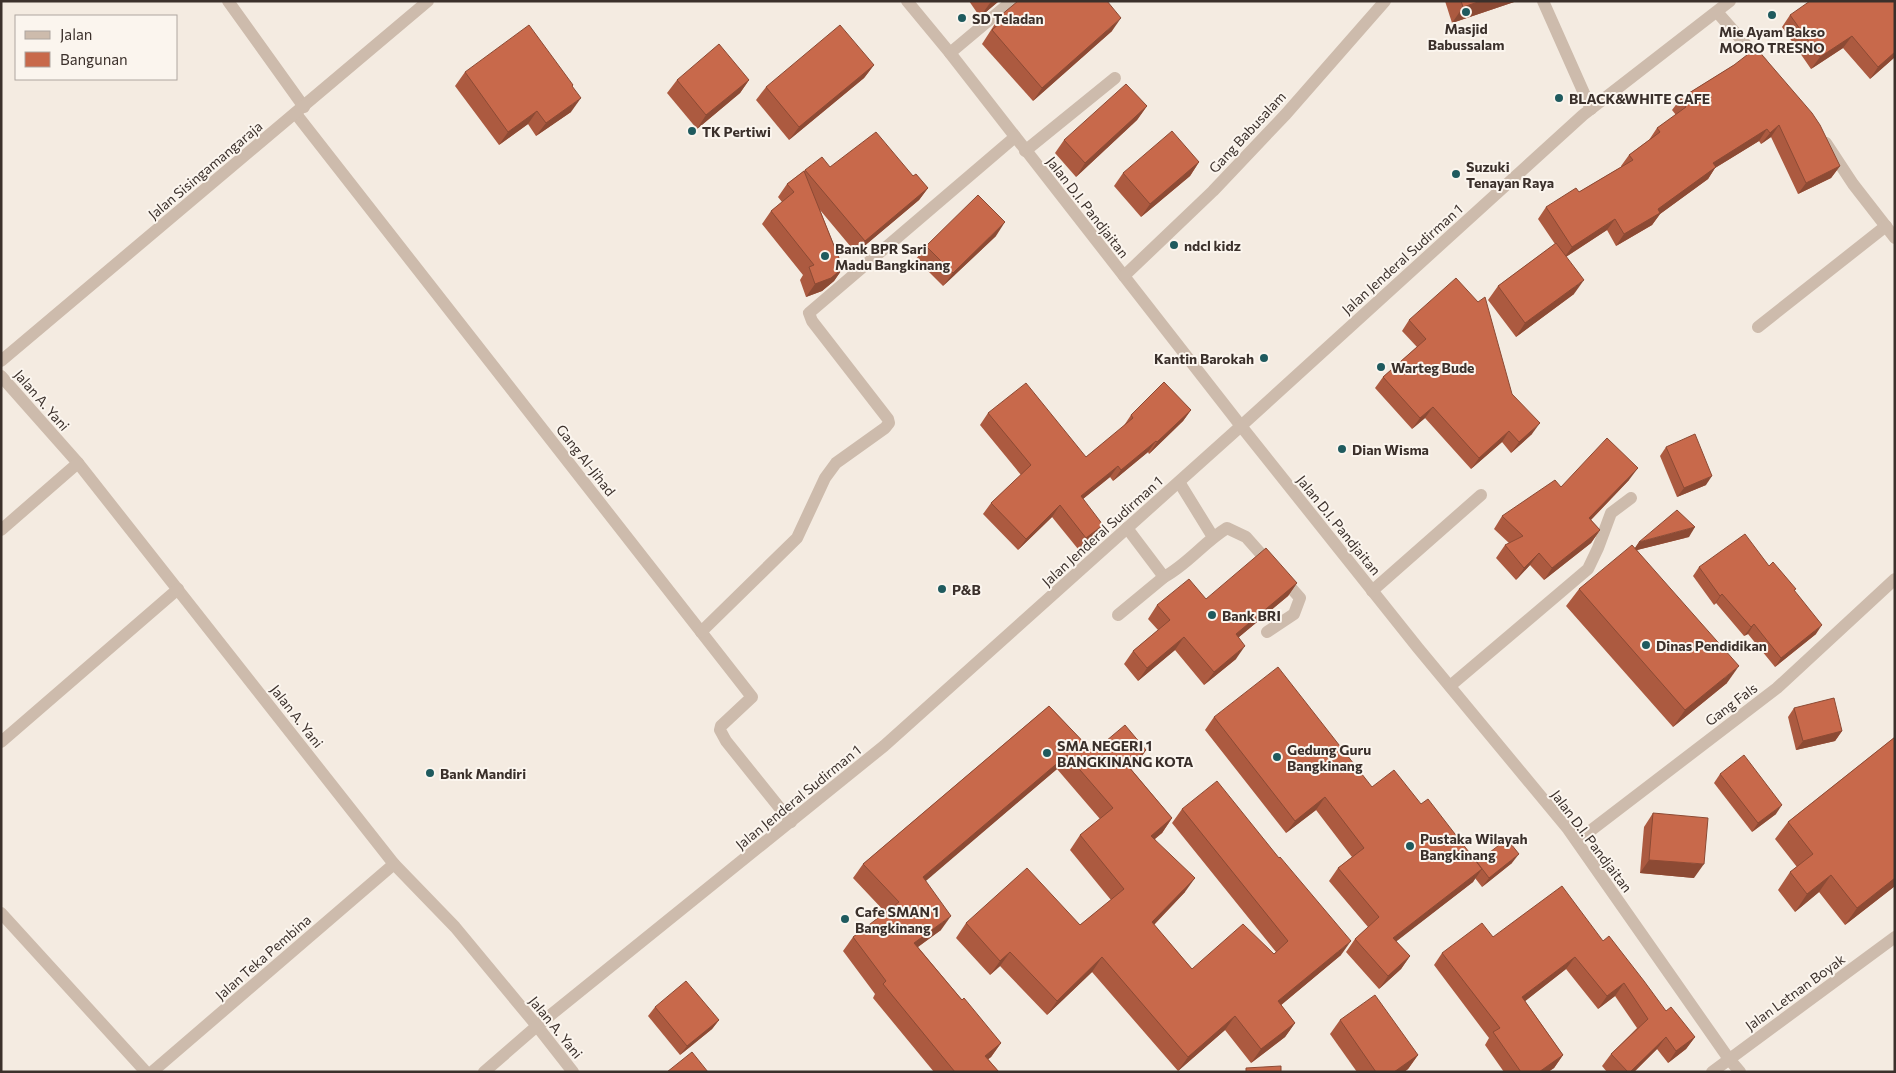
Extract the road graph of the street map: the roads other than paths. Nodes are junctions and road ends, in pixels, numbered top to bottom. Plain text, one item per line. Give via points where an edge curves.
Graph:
1 (228, 1) edge
2 (428, 1) edge
3 (907, 1) edge
4 (1012, 1) edge
5 (1385, 1) edge
6 (1543, 1) edge
7 (1730, 1) edge
8 (1717, 12) junction
9 (950, 53) junction
10 (1772, 76) edge
11 (1115, 78) dead end
12 (1591, 109) junction
13 (300, 111) junction
14 (1820, 135) edge
15 (1015, 138) junction
16 (1025, 151) junction
17 (1886, 226) junction
18 (1895, 238) edge
19 (1124, 276) junction
20 (1758, 327) dead end
21 (1, 361) edge
22 (1, 376) edge
23 (1241, 426) junction
24 (78, 463) junction
25 (1179, 482) junction
26 (1481, 495) dead end
27 (1631, 498) dead end
28 (1127, 528) junction
29 (1, 530) edge
30 (1213, 537) junction
31 (1164, 577) junction
32 (1895, 580) edge
33 (178, 589) junction
34 (1372, 591) junction
35 (1118, 615) dead end
36 (701, 632) junction
37 (1267, 632) dead end
38 (1450, 686) junction
39 (1, 742) edge
40 (791, 822) junction
41 (1577, 842) junction
42 (394, 864) junction
43 (1, 913) edge
44 (1895, 937) edge
45 (538, 1026) junction
46 (1729, 1059) junction
47 (146, 1072) edge
48 (152, 1072) edge
49 (484, 1072) edge
50 (573, 1072) edge
51 (1712, 1072) edge
52 (1740, 1072) edge

1 - 13 street, Gang Al-Jihad
2 - 13 street, Jalan Sisingamangaraja
3 - 9 street, Jalan D.I. Pandjaitan
4 - 9 street
5 - 19 street, Gang Babusalam via 1220,184
6 - 12 street
7 - 8 street, Jalan Jenderal Sudirman 1
8 - 10 street
8 - 12 street, Jalan Jenderal Sudirman 1
9 - 15 street, Jalan D.I. Pandjaitan
11 - 16 street
12 - 23 street, Jalan Jenderal Sudirman 1
13 - 21 street, Jalan Sisingamangaraja
13 - 36 street, Gang Al-Jihad
14 - 17 street
15 - 16 street, Jalan D.I. Pandjaitan
15 - 36 street via 809,313 889,423 836,463 825,478 797,538
16 - 19 street, Jalan D.I. Pandjaitan
17 - 18 street
17 - 20 street
19 - 23 street, Jalan D.I. Pandjaitan
22 - 24 street, Jalan A. Yani
23 - 25 street, Jalan Jenderal Sudirman 1
23 - 34 street, Jalan D.I. Pandjaitan
24 - 29 street
24 - 33 street, Jalan A. Yani
25 - 28 street, Jalan Jenderal Sudirman 1
25 - 30 street
26 - 34 street
27 - 38 street via 1611,513 1588,569
28 - 31 street
28 - 40 street, Jalan Jenderal Sudirman 1 via 884,746
30 - 31 street via 1178,570
30 - 37 street via 1227,528 1246,537 1300,598 1294,614
31 - 35 street
32 - 41 street, Gang Fals via 1777,688
33 - 39 street
33 - 42 street, Jalan A. Yani
34 - 38 street, Jalan D.I. Pandjaitan
36 - 40 street, Gang Al-Jihad via 752,697 720,730
38 - 41 street, Jalan D.I. Pandjaitan
40 - 45 street, Jalan Jenderal Sudirman 1
41 - 46 street, Jalan D.I. Pandjaitan
42 - 45 street, Jalan A. Yani via 455,928
42 - 48 street, Jalan Teka Pembina
43 - 47 street
44 - 46 street, Jalan Letnan Boyak
45 - 49 street, Jalan Jenderal Sudirman 1
45 - 50 street, Jalan A. Yani
46 - 51 street, Jalan Letnan Boyak
46 - 52 street, Jalan D.I. Pandjaitan

